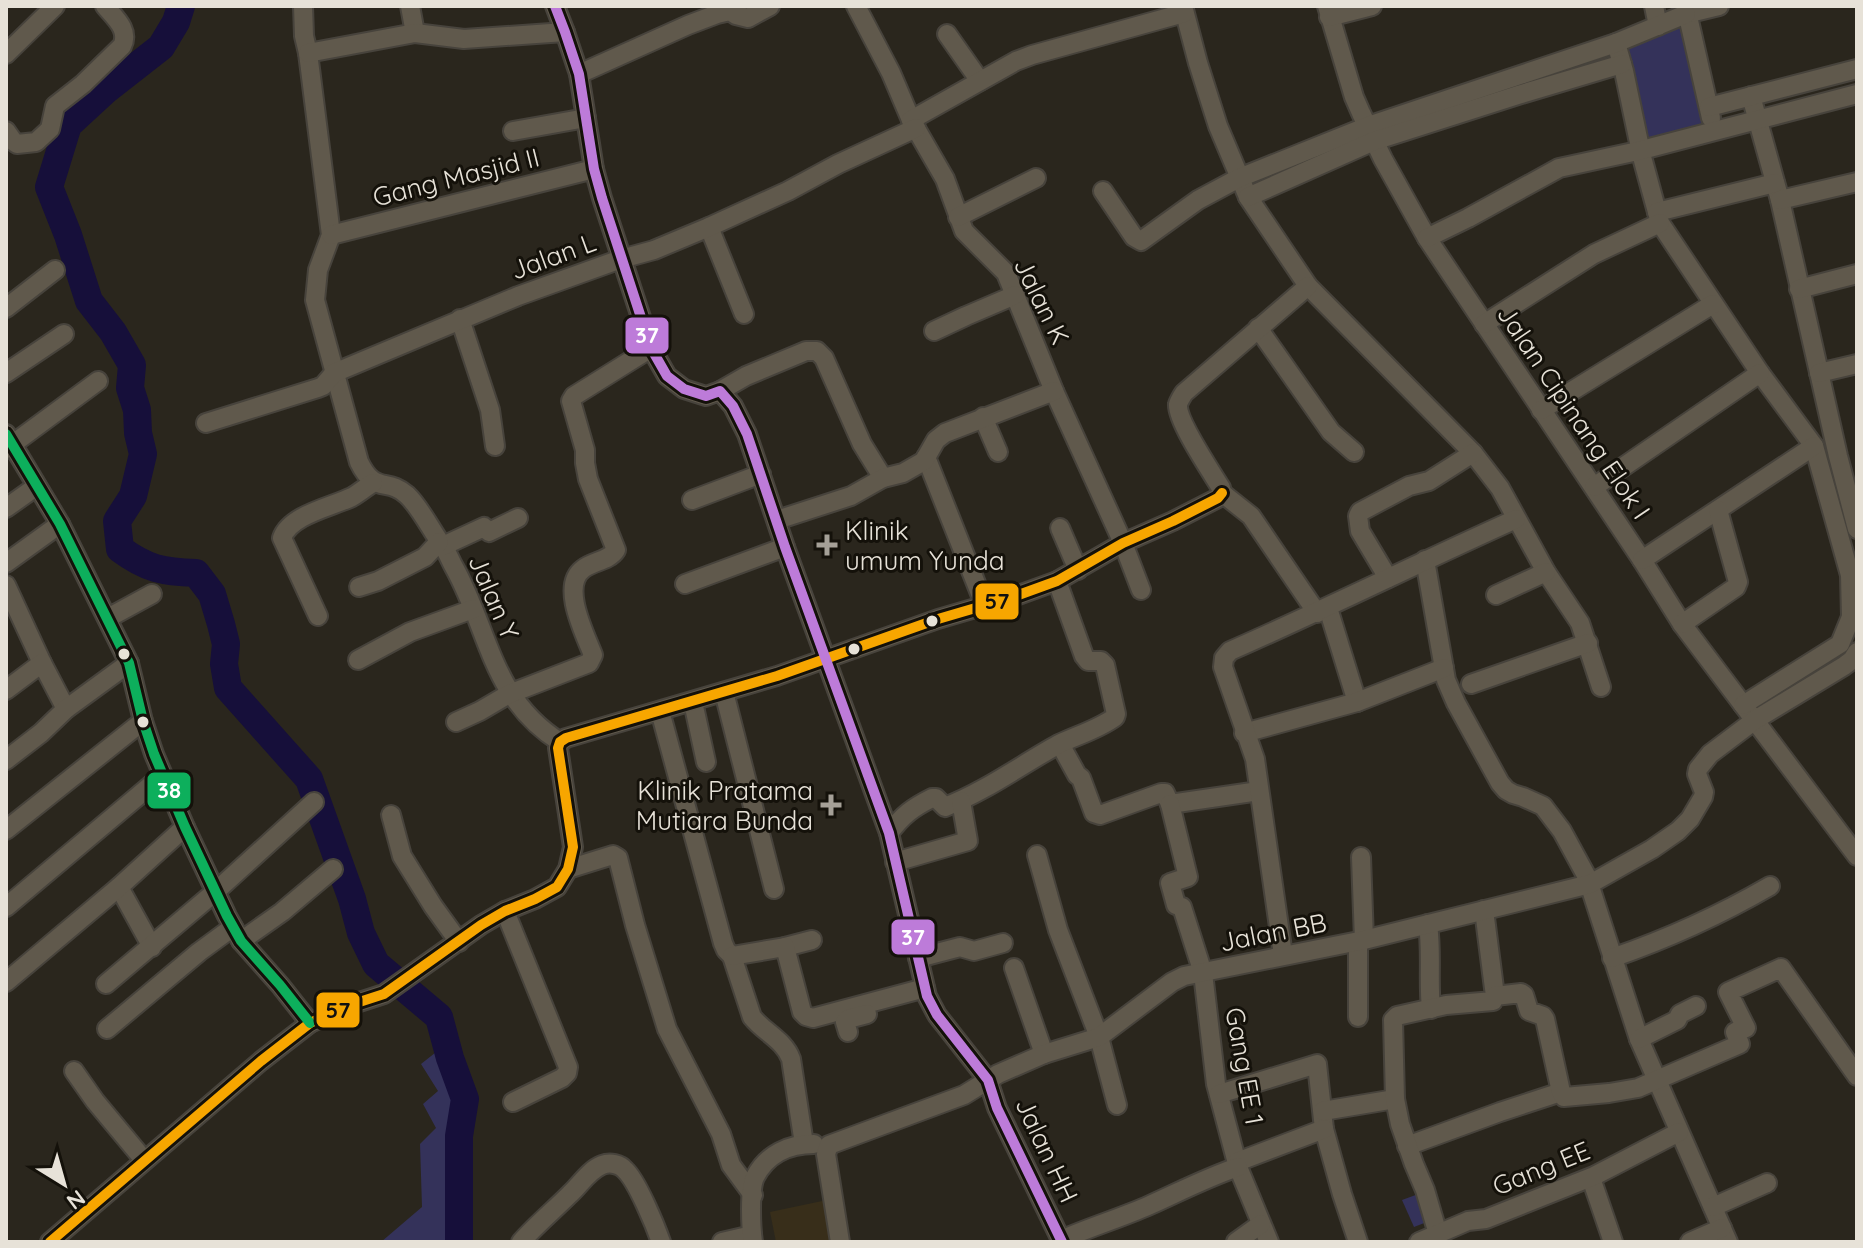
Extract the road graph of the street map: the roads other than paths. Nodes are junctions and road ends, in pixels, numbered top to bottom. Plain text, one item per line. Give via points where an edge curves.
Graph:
1 (55, 6) edge
2 (105, 6) edge
3 (303, 6) edge
4 (410, 6) edge
5 (555, 6) edge
6 (770, 6) edge
7 (856, 6) edge
8 (1372, 6) edge
9 (1654, 6) edge
10 (1719, 6) edge
11 (1184, 9) edge
12 (1328, 11) edge
13 (1686, 11) edge
14 (1658, 26) junction
15 (565, 32) junction
16 (415, 33) junction
17 (947, 34) dead end
18 (1616, 43) junction
19 (308, 53) junction
20 (6, 54) edge
21 (1622, 64) junction
22 (1857, 69) edge
23 (579, 74) junction
24 (980, 81) junction
25 (1857, 94) edge
26 (1751, 96) junction
27 (1709, 107) junction
28 (586, 118) junction
29 (1758, 120) junction
30 (913, 124) junction
31 (6, 131) edge
32 (513, 131) dead end
33 (1714, 131) junction
34 (1371, 134) junction
35 (1641, 150) junction
36 (594, 169) junction
37 (1036, 178) dead end
38 (1239, 178) junction
39 (1857, 182) edge
40 (1103, 191) dead end
41 (1777, 192) junction
42 (1248, 197) junction
43 (958, 217) junction
44 (1659, 218) junction
45 (709, 227) junction
46 (331, 235) junction
47 (1427, 238) junction
48 (621, 259) junction
49 (55, 270) dead end
50 (1857, 274) edge
51 (1308, 286) junction
52 (1799, 289) junction
53 (1015, 295) junction
54 (1713, 304) junction
55 (6, 308) edge
56 (744, 314) dead end
57 (460, 319) junction
58 (1484, 324) junction
59 (1258, 328) junction
60 (934, 331) dead end
61 (64, 334) dead end
62 (651, 348) junction
63 (1857, 364) edge
64 (6, 373) edge
65 (334, 373) junction
66 (1760, 373) junction
67 (1819, 373) junction
68 (98, 381) dead end
69 (720, 391) junction
70 (1054, 391) junction
71 (1541, 410) junction
72 (983, 417) junction
73 (206, 423) dead end
74 (8, 442) edge
75 (495, 446) dead end
76 (1814, 446) junction
77 (1857, 451) edge
78 (998, 452) dead end
79 (1354, 452) dead end
80 (1473, 453) junction
81 (1838, 456) junction
82 (926, 457) junction
83 (761, 474) junction
84 (883, 478) junction
85 (373, 483) junction
86 (37, 486) junction
87 (1594, 487) junction
88 (1222, 493) junction
89 (692, 500) dead end
90 (6, 508) edge
91 (1718, 510) junction
92 (518, 518) dead end
93 (1516, 519) junction
94 (777, 520) junction
95 (60, 524) junction
96 (1060, 528) dead end
97 (1857, 529) edge
98 (1123, 543) junction
99 (441, 544) junction
100 (785, 547) junction
101 (1425, 560) junction
102 (1642, 560) junction
103 (6, 563) edge
104 (1078, 570) junction
105 (1546, 572) junction
106 (1853, 575) edge
107 (1388, 578) junction
108 (1057, 581) junction
109 (685, 584) dead end
110 (6, 585) edge
111 (359, 587) dead end
112 (1141, 590) dead end
113 (152, 594) dead end
114 (1496, 595) dead end
115 (985, 606) junction
116 (473, 609) junction
117 (1322, 610) junction
118 (318, 616) dead end
119 (108, 618) junction
120 (1682, 624) junction
121 (1588, 643) junction
122 (1851, 656) edge
123 (358, 660) dead end
124 (825, 660) junction
125 (42, 663) junction
126 (129, 663) junction
127 (1444, 668) junction
128 (1471, 684) dead end
129 (1601, 687) dead end
130 (6, 690) edge
131 (724, 692) junction
132 (509, 694) junction
133 (693, 702) junction
134 (1357, 702) junction
135 (1743, 705) junction
136 (66, 709) junction
137 (660, 711) junction
138 (1755, 720) junction
139 (143, 721) junction
140 (456, 722) dead end
141 (1244, 733) junction
142 (560, 742) junction
143 (1060, 744) junction
144 (6, 760) edge
145 (706, 762) dead end
146 (163, 775) junction
147 (1259, 791) junction
148 (961, 801) junction
149 (314, 802) dead end
150 (1170, 804) junction
151 (391, 815) dead end
152 (185, 827) junction
153 (6, 830) edge
154 (889, 833) junction
155 (1037, 855) dead end
156 (1857, 856) edge
157 (1361, 857) dead end
158 (895, 862) junction
159 (333, 869) dead end
160 (568, 869) junction
161 (1590, 884) junction
162 (1770, 886) dead end
163 (119, 887) junction
164 (774, 889) dead end
165 (215, 892) junction
166 (8, 901) edge
167 (1484, 910) junction
168 (505, 911) junction
169 (1428, 924) junction
170 (237, 934) junction
171 (812, 940) dead end
172 (1361, 941) junction
173 (459, 942) junction
174 (1003, 943) dead end
175 (152, 947) junction
176 (785, 947) junction
177 (1283, 955) junction
178 (732, 956) junction
179 (918, 958) junction
180 (1612, 958) junction
181 (1014, 968) dead end
182 (1203, 973) junction
183 (6, 982) edge
184 (106, 984) dead end
185 (926, 992) junction
186 (1495, 996) junction
187 (1696, 1006) dead end
188 (1431, 1009) junction
189 (1358, 1017) dead end
190 (310, 1023) junction
191 (107, 1029) dead end
192 (848, 1032) dead end
193 (1099, 1037) junction
194 (1639, 1039) junction
195 (1044, 1054) junction
196 (74, 1071) dead end
197 (1857, 1076) edge
198 (1657, 1079) junction
199 (988, 1080) junction
200 (1561, 1092) junction
201 (1219, 1094) junction
202 (1395, 1099) junction
203 (513, 1102) dead end
204 (1117, 1105) dead end
205 (1323, 1120) junction
206 (1679, 1132) junction
207 (804, 1144) junction
208 (829, 1145) junction
209 (1407, 1146) junction
210 (144, 1160) junction
211 (1238, 1165) junction
212 (1591, 1178) junction
213 (1767, 1183) dead end
214 (753, 1195) junction
215 (1713, 1207) junction
216 (1261, 1224) junction
217 (1438, 1234) junction
218 (1725, 1235) edge
219 (752, 1239) edge
220 (1062, 1241) edge
221 (50, 1242) edge
222 (521, 1242) edge
223 (661, 1242) edge
224 (722, 1242) edge
225 (840, 1242) edge
226 (1236, 1242) edge
227 (1269, 1242) edge
228 (1358, 1242) edge
229 (1419, 1242) edge
230 (1613, 1242) edge
231 (1690, 1242) edge

1 - 20 street
2 - 31 street via 124,30 122,46 55,106 50,129 36,142 17,144
3 - 19 street
4 - 16 street
5 - 15 street
6 - 23 street via 748,18 730,11 717,14
7 - 30 street, Jalan K
8 - 12 street
9 - 14 street
10 - 13 street
11 - 24 street, Jalan L via 1032,55
11 - 38 street
12 - 34 street, Jalan Cipinang Elok I
13 - 14 street
13 - 27 street
14 - 18 street
15 - 16 street via 464,39
15 - 23 street
16 - 19 street
17 - 24 street
18 - 21 street
18 - 34 street
19 - 46 street
21 - 34 street
21 - 35 street
22 - 26 street
23 - 28 street
24 - 30 street, Jalan L
25 - 29 street
26 - 27 street
26 - 29 street
27 - 33 street
28 - 32 street
28 - 36 street
29 - 33 street
29 - 41 street
30 - 43 street, Jalan K via 945,179
30 - 45 street, Jalan L
33 - 35 street
34 - 38 street
34 - 42 street
34 - 47 street, Jalan Cipinang Elok I
35 - 44 street
35 - 47 street via 1559,168
36 - 46 street, Gang Masjid II
36 - 48 street
37 - 43 street
38 - 40 street via 1141,241
38 - 42 street
39 - 41 street
41 - 44 street
41 - 52 street
42 - 51 street
43 - 53 street, Jalan K via 970,238 1003,268
44 - 54 street
44 - 58 street
45 - 48 street, Jalan L
45 - 56 street
46 - 65 street via 318,270 315,300
47 - 58 street, Jalan Cipinang Elok I
48 - 57 street, Jalan L
48 - 62 street
49 - 55 street
50 - 52 street
51 - 59 street
51 - 80 street
52 - 67 street
53 - 60 street
53 - 70 street, Jalan K
54 - 66 street
54 - 71 street
57 - 65 street, Jalan L
57 - 75 street via 490,410
58 - 71 street, Jalan Cipinang Elok I
59 - 79 street via 1331,432
59 - 88 street via 1178,404 1186,430
61 - 64 street
62 - 69 street via 667,376 684,389 706,396
62 - 132 street via 571,401 588,479 616,550 583,568 573,585 592,659
63 - 67 street
65 - 73 street, Jalan L via 318,388
65 - 85 street via 359,462
66 - 76 street
66 - 87 street
67 - 81 street
68 - 74 street
69 - 83 street, Jalan HH via 747,434
69 - 84 street via 806,351 817,351
70 - 72 street
70 - 98 street, Jalan K
71 - 87 street, Jalan Cipinang Elok I
72 - 78 street
72 - 82 street via 945,433
74 - 86 street
76 - 91 street
76 - 106 street
77 - 81 street
80 - 93 street
80 - 107 street via 1426,483 1409,486 1360,512 1360,531
81 - 97 street
82 - 84 street via 903,473
82 - 115 street
83 - 89 street
83 - 94 street, Jalan HH
84 - 94 street via 851,496
85 - 99 street, Jalan Y via 411,498
85 - 118 street via 295,521 284,532 282,538
86 - 90 street
86 - 95 street
87 - 102 street, Jalan Cipinang Elok I
88 - 98 street
88 - 117 street via 1251,516
91 - 102 street
91 - 120 street via 1738,582
92 - 99 street
93 - 101 street
93 - 105 street
94 - 100 street, Jalan HH
95 - 103 street
95 - 119 street
96 - 104 street
98 - 104 street
98 - 112 street, Jalan K
99 - 111 street via 425,557
99 - 116 street, Jalan Y
100 - 109 street
100 - 124 street, Jalan HH
101 - 107 street
101 - 127 street
102 - 120 street, Jalan Cipinang Elok I
104 - 108 street
105 - 114 street
105 - 121 street
106 - 122 street
107 - 117 street
108 - 115 street
108 - 143 street via 1084,656 1105,665 1116,714
110 - 125 street
113 - 119 street
115 - 124 street
116 - 123 street via 410,632
116 - 132 street, Jalan Y
117 - 134 street
117 - 141 street via 1224,658
119 - 126 street
120 - 135 street, Jalan Cipinang Elok I
121 - 128 street
121 - 129 street
122 - 135 street
122 - 138 street
124 - 131 street
124 - 154 street, Jalan HH
125 - 130 street
125 - 136 street
126 - 136 street
126 - 139 street
127 - 134 street
127 - 161 street via 1456,703 1500,783 1543,806
131 - 133 street
131 - 164 street
132 - 140 street
132 - 142 street, Jalan Y
133 - 137 street
133 - 145 street
134 - 141 street
135 - 138 street, Jalan Cipinang Elok I
136 - 144 street
137 - 142 street
137 - 178 street via 723,943
138 - 156 street, Jalan Cipinang Elok I
138 - 161 street, Jalan BB via 1698,769 1703,797 1684,825
139 - 146 street
139 - 153 street
141 - 147 street via 1255,759
142 - 160 street via 573,847
143 - 148 street
143 - 150 street via 1097,815 1161,793
146 - 152 street
146 - 166 street
147 - 150 street
147 - 177 street
148 - 154 street via 945,807 932,798 908,811
148 - 158 street via 968,841
149 - 165 street
150 - 182 street, Gang EE 1 via 1188,877 1170,883
151 - 173 street via 402,856
152 - 163 street
152 - 165 street
154 - 158 street, Jalan HH
155 - 193 street via 1058,930
157 - 172 street
158 - 179 street, Jalan HH
159 - 170 street via 282,912
160 - 168 street via 557,887
160 - 214 street via 613,855 618,858 667,1029 721,1134 731,1165
161 - 167 street, Jalan BB
161 - 180 street
162 - 180 street via 1673,935
163 - 175 street
163 - 183 street
165 - 170 street
165 - 175 street
167 - 169 street, Jalan BB
167 - 186 street
168 - 173 street
168 - 203 street via 568,1067 562,1078
169 - 172 street, Jalan BB
169 - 188 street
170 - 190 street
170 - 191 street via 189,960
171 - 176 street
172 - 177 street, Jalan BB
172 - 189 street
173 - 190 street via 384,994
174 - 179 street
175 - 184 street
176 - 178 street
176 - 185 street via 806,1016
177 - 182 street, Jalan BB
178 - 207 street via 752,1017 788,1049
179 - 185 street, Jalan HH
180 - 194 street
181 - 195 street
182 - 193 street, Jalan BB via 1172,982
182 - 201 street, Gang EE 1
185 - 192 street via 848,1019
185 - 199 street, Jalan HH via 937,1015
186 - 188 street via 1493,1001
186 - 200 street via 1521,993 1529,1011 1543,1016
187 - 194 street
188 - 202 street via 1393,1020
190 - 210 street
193 - 195 street, Jalan BB
193 - 204 street
194 - 198 street
195 - 199 street, Jalan BB
196 - 210 street
197 - 198 street via 1781,968 1728,992 1746,1028 1735,1032 1740,1044
198 - 200 street via 1609,1093 1564,1097
198 - 206 street
199 - 208 street, Jalan BB via 964,1095
199 - 220 street, Jalan HH
200 - 209 street
201 - 205 street via 1317,1064
201 - 211 street, Gang EE 1
202 - 205 street
202 - 209 street
205 - 211 street
205 - 228 street
206 - 212 street, Gang EE
206 - 215 street
207 - 208 street
207 - 214 street via 778,1151 766,1162 754,1180
208 - 225 street
209 - 217 street
210 - 221 street
211 - 216 street, Gang EE 1
211 - 220 street
212 - 217 street, Gang EE
212 - 230 street
213 - 215 street
214 - 219 street
215 - 218 street
216 - 226 street
216 - 227 street, Gang EE 1
217 - 229 street, Gang EE
218 - 231 street
219 - 224 street
222 - 223 street via 588,1175 611,1164 630,1175

